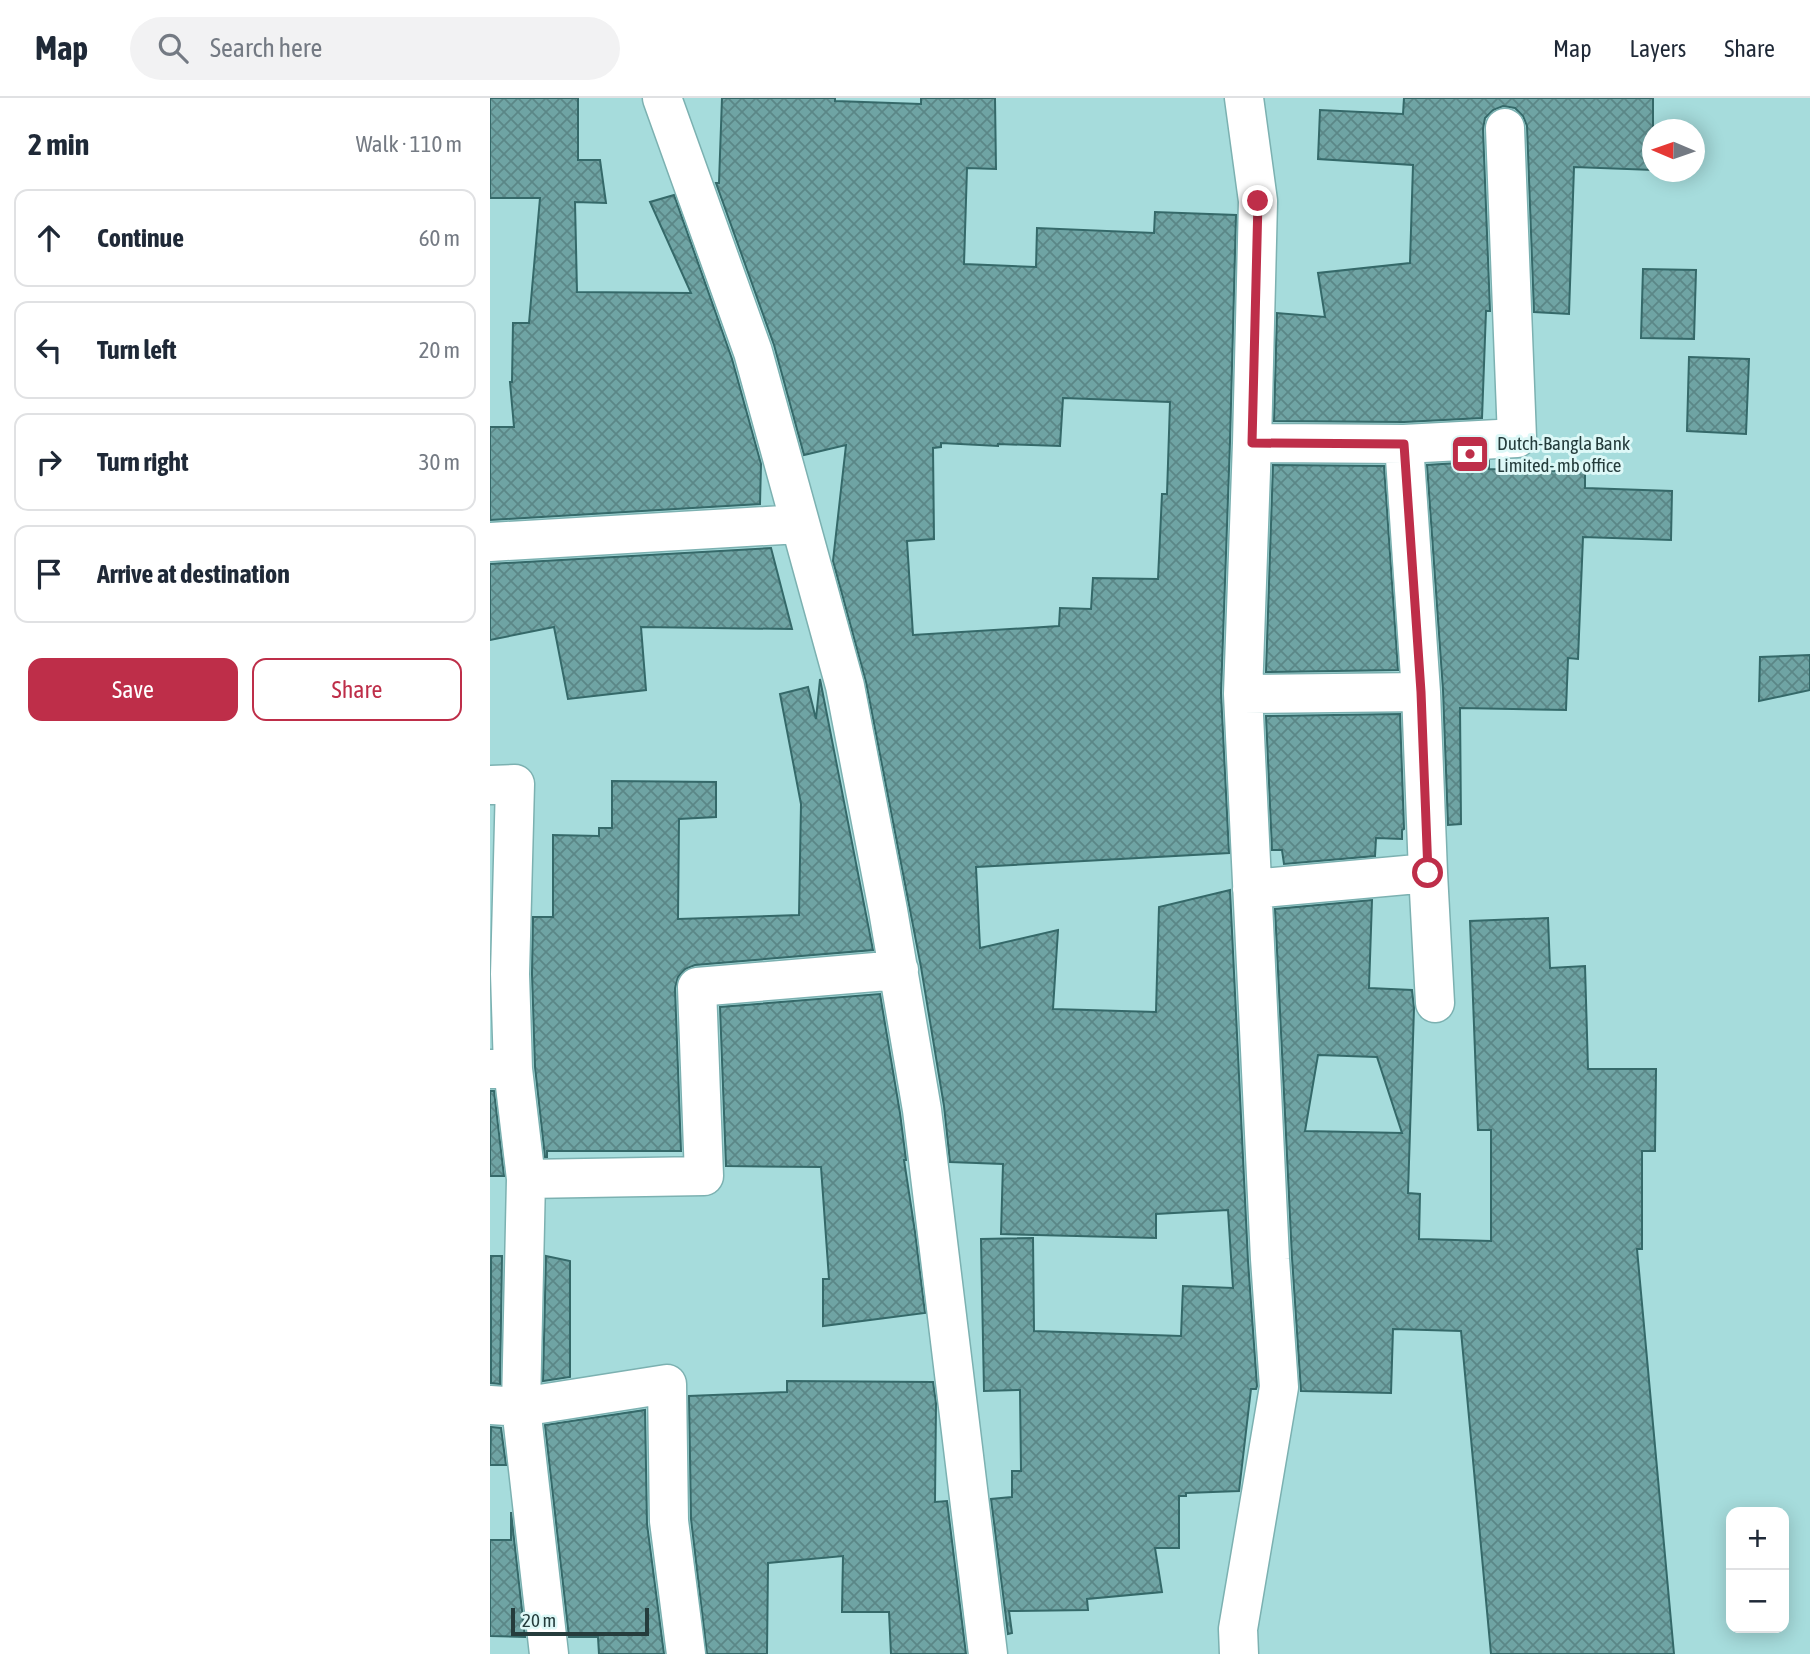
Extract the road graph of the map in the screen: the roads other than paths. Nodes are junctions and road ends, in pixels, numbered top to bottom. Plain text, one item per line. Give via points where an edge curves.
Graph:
1 (662, 98) edge
2 (1244, 98) edge
3 (1505, 128) dead end
4 (1252, 443) junction
5 (1404, 444) junction
6 (800, 524) junction
7 (490, 542) edge
8 (1421, 692) junction
9 (1242, 694) junction
10 (490, 785) edge
11 (1428, 873) junction
12 (1252, 889) junction
13 (899, 970) junction
14 (1435, 1003) dead end
15 (502, 1069) edge
16 (526, 1179) junction
17 (505, 1406) edge
18 (549, 1654) edge
19 (687, 1654) edge
20 (988, 1654) edge
21 (1239, 1654) edge

1 - 6 street via 753,352
2 - 4 street via 1258,201
3 - 5 street via 1517,438
4 - 5 street
4 - 9 street
5 - 8 street
6 - 7 street
6 - 13 street via 845,686
8 - 9 street
8 - 11 street
9 - 12 street
10 - 15 street via 515,784 510,974
11 - 12 street
11 - 14 street
12 - 21 street via 1279,1387 1238,1629
13 - 16 street via 698,987 704,1176
13 - 20 street via 922,1110
15 - 16 street
16 - 17 street
17 - 18 street
17 - 19 street via 667,1384 669,1521

